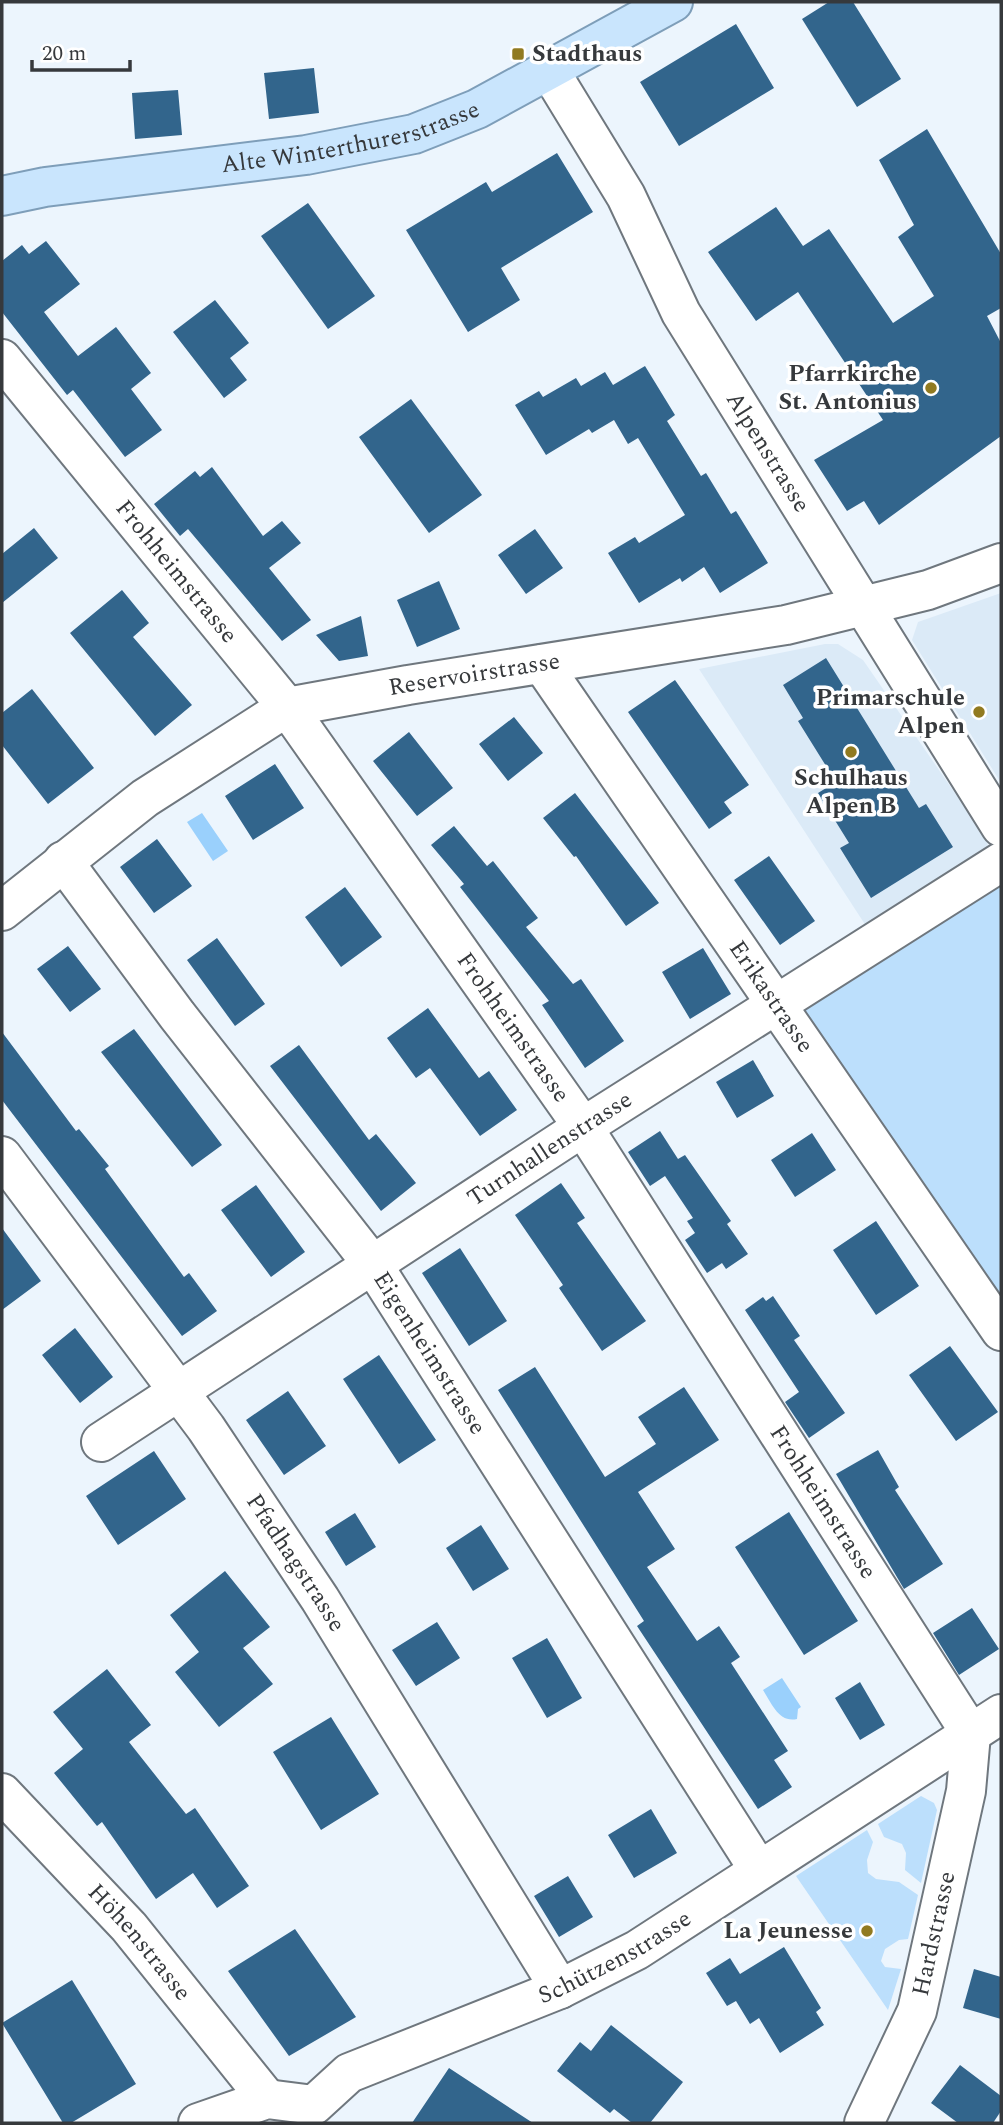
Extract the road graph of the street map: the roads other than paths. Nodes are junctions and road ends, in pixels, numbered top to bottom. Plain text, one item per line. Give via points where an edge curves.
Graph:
1 (673, 2) edge
2 (632, 11) edge
3 (549, 70) junction
4 (2, 196) edge
5 (2, 359) edge
6 (1001, 563) edge
7 (861, 607) junction
8 (542, 664) junction
9 (288, 707) junction
10 (1001, 827) edge
11 (63, 861) junction
12 (1001, 862) edge
13 (2, 911) edge
14 (776, 1004) junction
15 (583, 1127) junction
16 (2, 1156) edge
17 (373, 1265) junction
18 (1001, 1331) edge
19 (180, 1391) junction
20 (101, 1442) dead end
21 (986, 1724) edge
22 (2, 1793) edge
23 (759, 1870) junction
24 (560, 1989) junction
25 (267, 2099) junction
26 (319, 2114) edge
27 (881, 2118) edge
28 (198, 2123) edge

1 - 2 main road, Alte Winterthurerstrasse
2 - 3 main road, Alte Winterthurerstrasse
3 - 4 main road, Alte Winterthurerstrasse via 477,109 388,140
3 - 7 street, Alpenstrasse via 626,195 681,313
5 - 9 street, Frohheimstrasse
6 - 7 street, Reservoirstrasse via 928,590
7 - 8 street, Reservoirstrasse via 786,625
7 - 10 street, Alpenstrasse
8 - 9 street, Reservoirstrasse
8 - 14 street, Erikastrasse
9 - 11 street, Reservoirstrasse via 145,798
9 - 15 street, Frohheimstrasse
11 - 13 street, Reservoirstrasse
11 - 17 street, Eigenheimstrasse
12 - 14 street, Turnhallenstrasse
14 - 15 street, Turnhallenstrasse
14 - 18 street, Erikastrasse
15 - 17 street, Turnhallenstrasse
15 - 21 street, Frohheimstrasse
16 - 19 street, Pfadhagstrasse
17 - 19 street, Turnhallenstrasse
17 - 23 street, Eigenheimstrasse
19 - 20 street, Turnhallenstrasse
19 - 24 street, Pfadhagstrasse via 320,1599
21 - 23 street, Schützenstrasse
21 - 27 street, Hardstrasse via 966,1791 917,2011
22 - 25 street, Höhenstrasse via 129,1927
23 - 24 street, Schützenstrasse via 637,1950
24 - 26 street, Schützenstrasse via 349,2073
25 - 26 street, Schützenstrasse
25 - 28 street, Schützenstrasse

